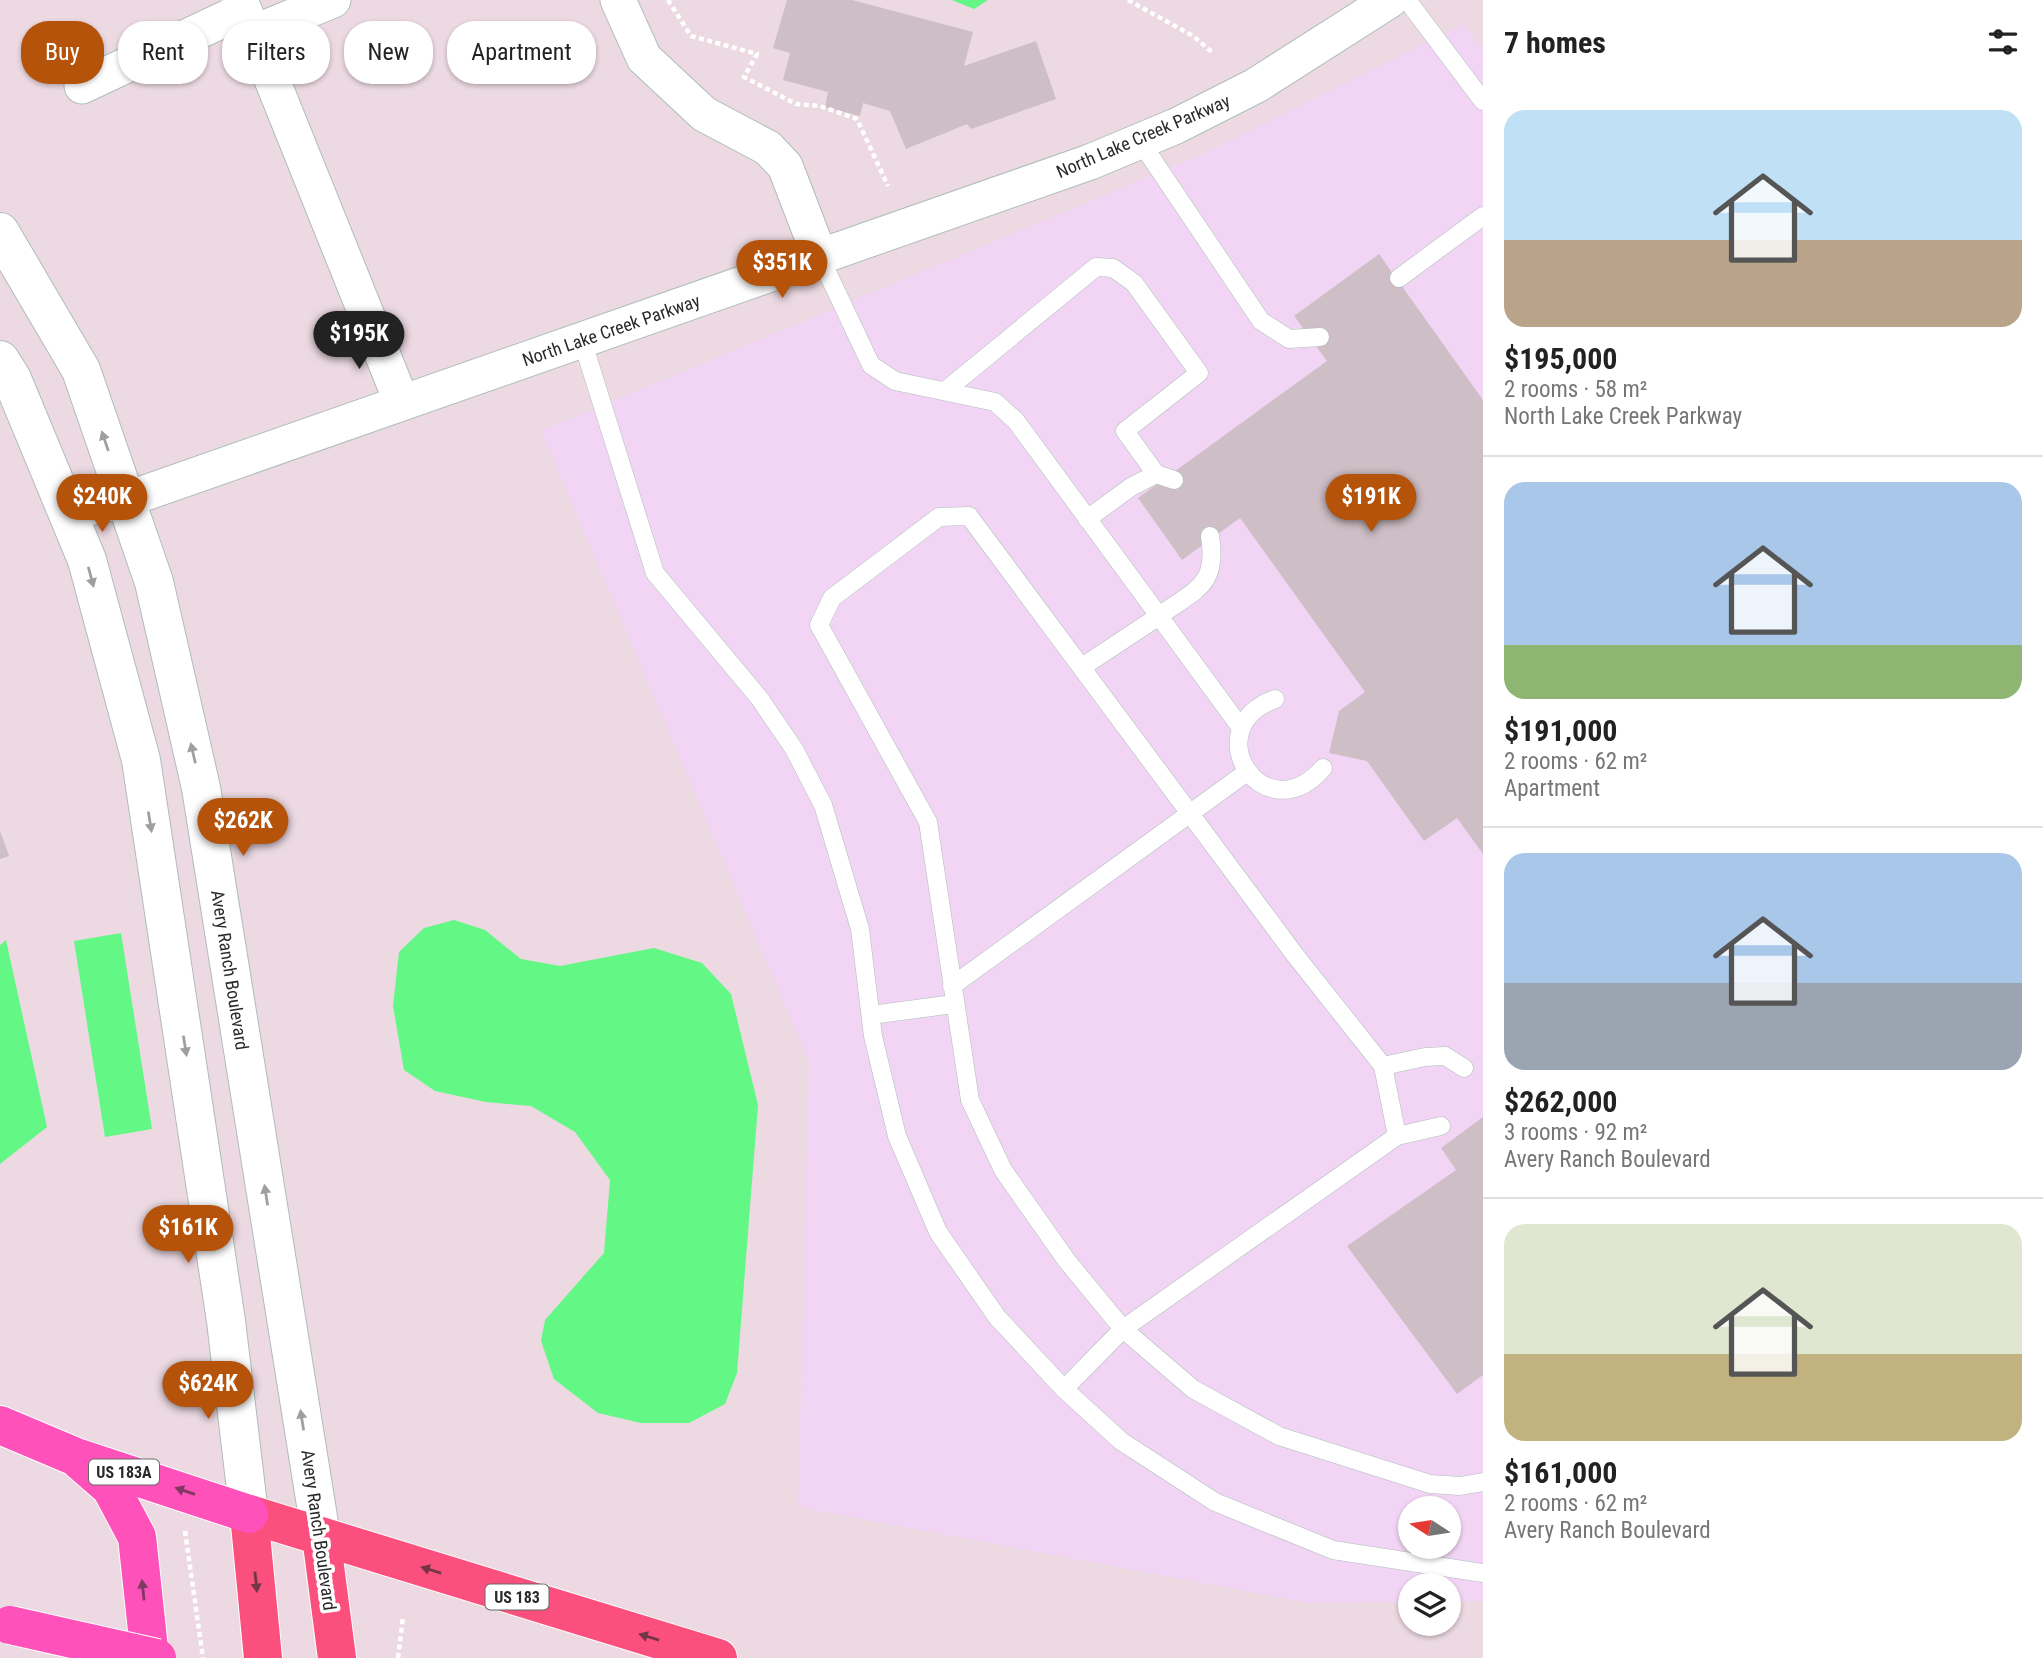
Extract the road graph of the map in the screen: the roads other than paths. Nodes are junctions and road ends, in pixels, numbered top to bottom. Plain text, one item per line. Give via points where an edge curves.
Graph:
1 (333, 0) edge
2 (618, 0) edge
3 (1390, 0) edge
4 (1407, 0) edge
5 (245, 14) edge
6 (82, 86) dead end
7 (1483, 101) edge
8 (1140, 141) junction
9 (1483, 216) edge
10 (0, 232) edge
11 (820, 257) junction
12 (1399, 278) dead end
13 (1320, 337) dead end
14 (582, 340) junction
15 (0, 360) edge
16 (945, 391) junction
17 (402, 403) junction
18 (1156, 474) junction
19 (1174, 480) dead end
20 (125, 500) junction
21 (67, 513) junction
22 (1087, 519) junction
23 (1210, 536) dead end
24 (1159, 616) junction
25 (1082, 667) junction
26 (1275, 699) dead end
27 (1241, 728) junction
28 (1323, 768) dead end
29 (1247, 772) junction
30 (1189, 812) junction
31 (953, 995) junction
32 (871, 1015) junction
33 (1383, 1066) junction
34 (1464, 1068) dead end
35 (1441, 1126) dead end
36 (1397, 1136) junction
37 (1124, 1329) junction
38 (1065, 1389) junction
39 (0, 1425) edge
40 (76, 1457) junction
41 (1483, 1482) edge
42 (249, 1514) junction
43 (321, 1536) junction
44 (1483, 1573) edge
45 (5, 1623) edge
46 (90, 1658) edge
47 (150, 1658) edge
48 (157, 1658) edge
49 (263, 1658) edge
50 (337, 1658) edge
51 (713, 1658) edge

1 - 5 street
2 - 11 street via 644,58 704,114 768,148 785,166
3 - 8 street, North Lake Creek Parkway via 1255,86
4 - 7 lane
5 - 6 street
5 - 17 street
8 - 11 street, North Lake Creek Parkway via 1090,163
8 - 13 lane via 1261,321 1289,339
9 - 12 lane
20 -> 10 main road, Avery Ranch Boulevard via 81,370
11 - 14 street, North Lake Creek Parkway
11 - 16 lane via 871,365 895,380
14 - 17 street, North Lake Creek Parkway
14 - 32 lane via 655,573 760,699 794,749 823,805 860,929
15 - 21 main road
16 - 18 lane via 1096,267 1113,268 1133,283 1199,373 1125,431
16 - 22 lane via 995,402 1002,408
17 - 20 street, North Lake Creek Parkway
18 - 19 lane
18 - 22 lane
20 - 21 street, North Lake Creek Parkway
43 -> 20 main road, Avery Ranch Boulevard via 201,788 154,582
21 -> 42 main road via 87,560 141,760 226,1321
22 - 24 lane
23 - 24 lane via 1214,563 1204,583
24 - 25 lane
24 - 27 lane
25 - 30 lane
25 - 31 lane via 969,516 939,517 832,598 818,625 928,822
26 - 27 lane via 1248,714
27 - 29 lane via 1237,743
28 - 29 lane via 1300,787 1286,790 1258,783
29 - 30 lane
30 - 31 lane
30 - 33 lane
31 - 32 lane
31 - 37 lane via 970,1100 1003,1170 1067,1261
32 - 38 lane via 897,1136 938,1232 997,1317
33 - 34 lane via 1445,1056
33 - 36 lane
35 - 36 lane
36 - 37 lane
37 - 38 lane
37 - 41 lane via 1193,1389 1279,1436 1430,1484
38 - 44 lane via 1121,1441 1214,1502 1333,1550
39 - 40 highway, US 183A
42 -> 40 highway, US 183A
47 -> 40 highway via 137,1537 111,1488
42 - 43 main road, US 183
42 -> 49 main road
43 - 50 main road, Avery Ranch Boulevard
51 -> 43 main road, US 183
45 - 46 highway, bridge
45 - 48 highway, bridge

